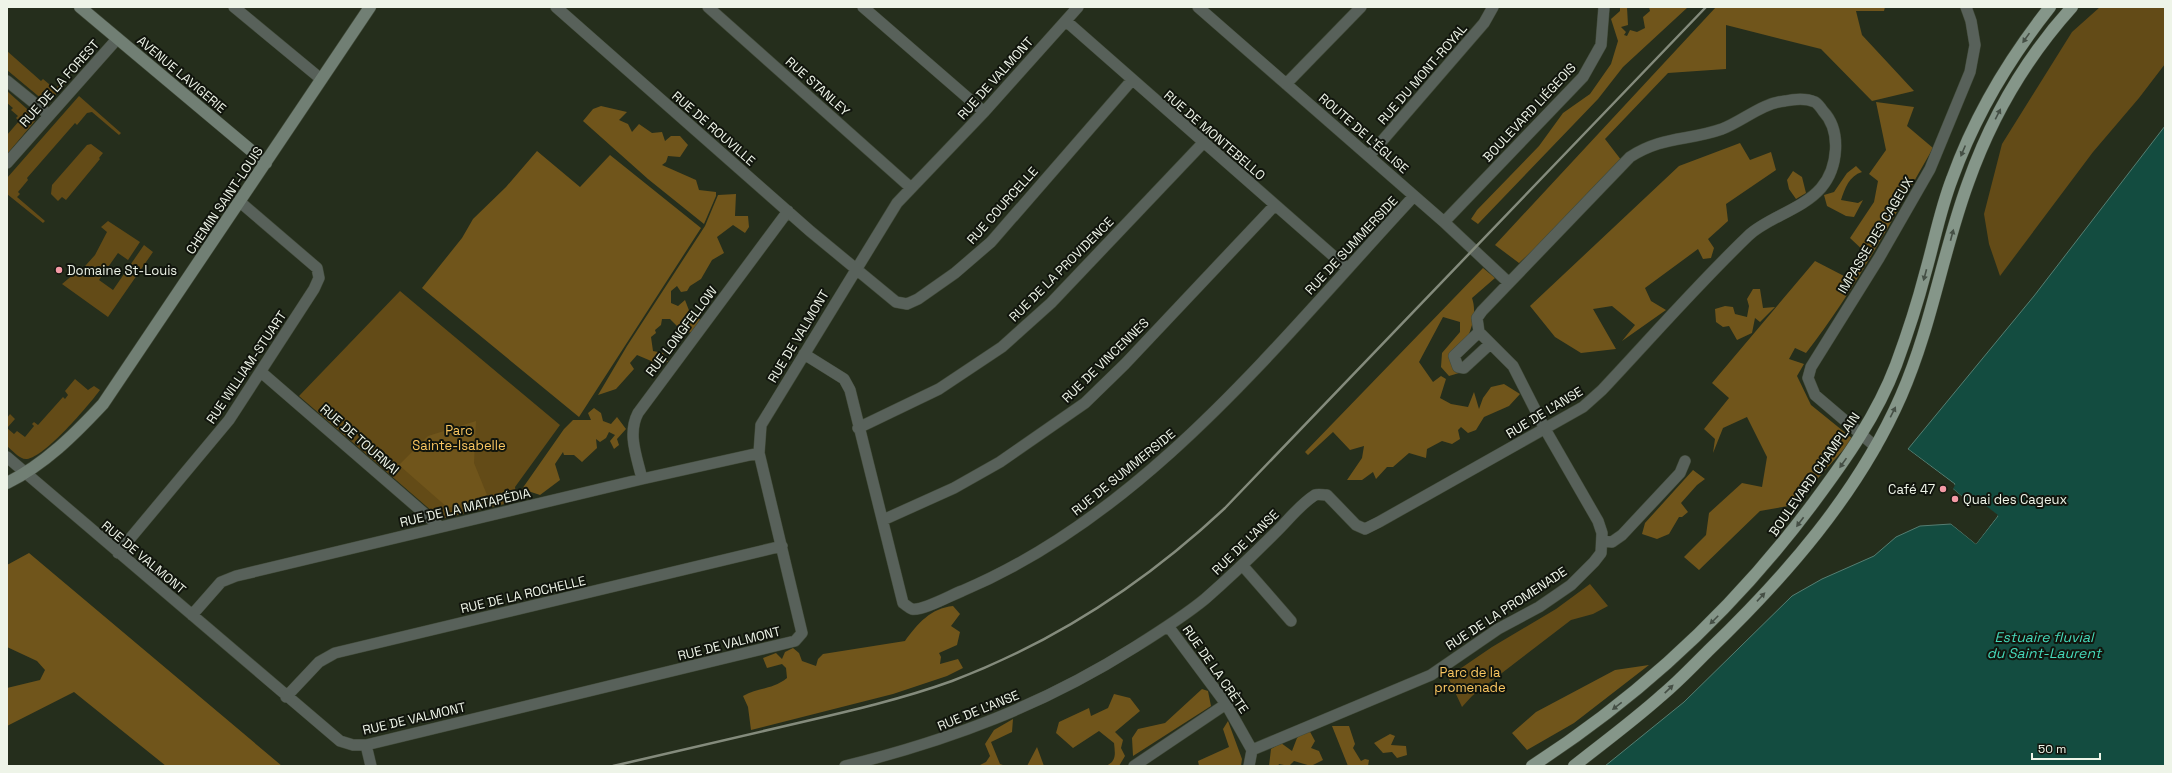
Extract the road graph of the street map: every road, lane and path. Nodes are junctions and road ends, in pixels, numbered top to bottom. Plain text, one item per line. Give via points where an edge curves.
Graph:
1 (80, 7) edge
2 (234, 7) edge
3 (370, 7) edge
4 (556, 7) edge
5 (708, 7) edge
6 (863, 7) edge
7 (1078, 7) edge
8 (1361, 7) edge
9 (1493, 7) edge
10 (1604, 7) edge
11 (1966, 7) edge
12 (2050, 7) edge
13 (2072, 7) edge
14 (1200, 8) edge
15 (1066, 21) junction
16 (117, 39) junction
17 (321, 79) junction
18 (1132, 80) junction
19 (7, 81) edge
20 (1286, 84) junction
21 (984, 112) junction
22 (49, 115) junction
23 (1203, 143) junction
24 (1368, 156) junction
25 (7, 163) edge
26 (266, 163) junction
27 (910, 187) junction
28 (1414, 196) junction
29 (240, 202) junction
30 (1275, 205) junction
31 (788, 211) junction
32 (1444, 222) junction
33 (856, 267) junction
34 (1347, 268) junction
35 (1509, 283) junction
36 (1479, 332) junction
37 (1490, 344) junction
38 (804, 354) junction
39 (261, 372) junction
40 (858, 428) junction
41 (1545, 429) junction
42 (1862, 435) junction
43 (1876, 447) junction
44 (759, 453) junction
45 (7, 457) edge
46 (1685, 461) dead end
47 (25, 474) junction
48 (642, 479) junction
49 (7, 483) edge
50 (883, 520) junction
51 (440, 527) junction
52 (1602, 541) junction
53 (782, 546) junction
54 (118, 553) junction
55 (1243, 566) junction
56 (192, 615) junction
57 (1291, 621) dead end
58 (1168, 626) junction
59 (286, 696) junction
60 (1226, 704) junction
61 (366, 745) junction
62 (1252, 750) junction
63 (371, 766) edge
64 (846, 766) edge
65 (1134, 766) edge
66 (1249, 766) edge
67 (1532, 766) edge
68 (1574, 766) edge

1 - 16 street, AVENUE LAVIGERIE
2 - 17 street
3 - 17 street, CHEMIN SAINT-LOUIS
4 - 31 street, RUE DE ROUVILLE
5 - 27 street, RUE STANLEY
6 - 21 street
7 - 15 street, RUE DE VALMONT
8 - 20 street
9 - 24 street, RUE DU MONT-ROYAL via 1484,23
10 - 32 street, BOULEVARD LIÉGEOIS via 1601,46 1583,77
11 - 42 street, IMPASSE DES CAGEUX via 1975,45 1970,72 1930,169 1879,258 1811,367 1808,378 1815,395
12 -> 42 main road, BOULEVARD CHAMPLAIN via 2010,61 1979,114 1951,180 1913,315 1895,367
43 -> 13 main road via 1918,353 1959,212 1982,148 2013,86 2045,39
14 - 20 street, ROUTE DE L'ÉGLISE
15 - 18 street, RUE DE MONTEBELLO
15 - 21 street, RUE DE VALMONT
16 - 22 street, RUE DE LA FOREST
16 - 26 street, AVENUE LAVIGERIE
17 - 26 street, CHEMIN SAINT-LOUIS
18 - 23 street, RUE DE MONTEBELLO
18 - 33 street, RUE COURCELLE via 991,242 955,273 918,299 907,304 896,302
19 - 22 street
20 - 24 street, ROUTE DE L'ÉGLISE
21 - 27 street, RUE DE VALMONT
22 - 25 street, RUE DE LA FOREST
23 - 30 street, RUE DE MONTEBELLO
23 - 40 street, RUE DE LA PROVIDENCE via 1051,303 1002,347 939,389
24 - 28 street, ROUTE DE L'ÉGLISE
26 - 29 street, CHEMIN SAINT-LOUIS
27 - 33 street, RUE DE VALMONT via 896,203
28 - 32 street, ROUTE DE L'ÉGLISE
28 - 34 street, RUE DE SUMMERSIDE
29 - 39 street, RUE WILLIAM-STUART via 317,268 318,278 314,289
29 - 47 street, CHEMIN SAINT-LOUIS via 102,404 76,433
30 - 34 street, RUE DE MONTEBELLO
30 - 50 street, RUE DE VINCENNES via 1085,403 994,465 954,488
31 - 33 street, RUE DE ROUVILLE
31 - 48 street, RUE LONGFELLOW via 638,413 633,423 632,436
32 - 35 street, ROUTE DE L'ÉGLISE
33 - 38 street, RUE DE VALMONT
34 - 50 street, RUE DE SUMMERSIDE via 1225,401 1177,447 1080,526 1028,558 968,588 920,608 911,609 903,603
35 - 36 street, RUE DE L'ANSE via 1477,318
35 - 41 street, RUE DE L'ANSE via 1630,157 1646,147 1666,140 1695,137 1723,128 1780,101 1799,99 1815,102 1828,116 1836,152 1832,172 1820,189 1799,206 1749,235 1602,390 1583,407
36 - 37 street, RUE DE LA PROMENADE
36 - 37 street via 1454,356 1458,367 1464,368
37 - 41 street, RUE DE LA PROMENADE via 1513,366
38 - 40 street, RUE DE SUMMERSIDE via 844,379 850,390
38 - 44 street, RUE DE VALMONT via 761,425
39 - 51 street, RUE DE TOURNAI
39 - 54 street, RUE WILLIAM-STUART via 229,420
40 - 50 street, RUE DE SUMMERSIDE via 867,452
41 - 52 street, RUE DE LA PROMENADE via 1598,521
41 - 55 street, RUE DE L'ANSE via 1365,528 1356,525 1327,495 1317,494 1304,503
42 - 43 street, IMPASSE DES CAGEUX
42 -> 67 main road, BOULEVARD CHAMPLAIN via 1793,530 1714,620 1643,685 1603,717
68 -> 43 main road via 1661,696 1760,598 1811,541 1844,497
44 - 48 street, RUE DE LA MATAPÉDIA
44 - 53 street, RUE DE VALMONT
45 - 47 street
46 - 52 street via 1680,473 1622,534 1612,542
47 - 49 street, CHEMIN SAINT-LOUIS
47 - 54 street, RUE DE VALMONT
48 - 51 street, RUE DE LA MATAPÉDIA
51 - 56 street, RUE DE LA MATAPÉDIA via 236,576 222,582
52 - 62 street, RUE DE LA PROMENADE via 1601,553 1571,585 1498,629 1431,675
53 - 59 street, RUE DE LA ROCHELLE via 335,653 319,662
53 - 61 street, RUE DE VALMONT via 802,633 796,641
54 - 56 street, RUE DE VALMONT
55 - 57 street
55 - 58 street, RUE DE L'ANSE
56 - 59 street, RUE DE VALMONT
58 - 60 street, RUE DE LA CRÈTE
58 - 64 street, RUE DE L'ANSE via 1076,682 1012,713 959,734
59 - 61 street, RUE DE VALMONT via 340,741
60 - 62 street, RUE DE LA CRÈTE
60 - 65 street
61 - 63 street
62 - 66 street

